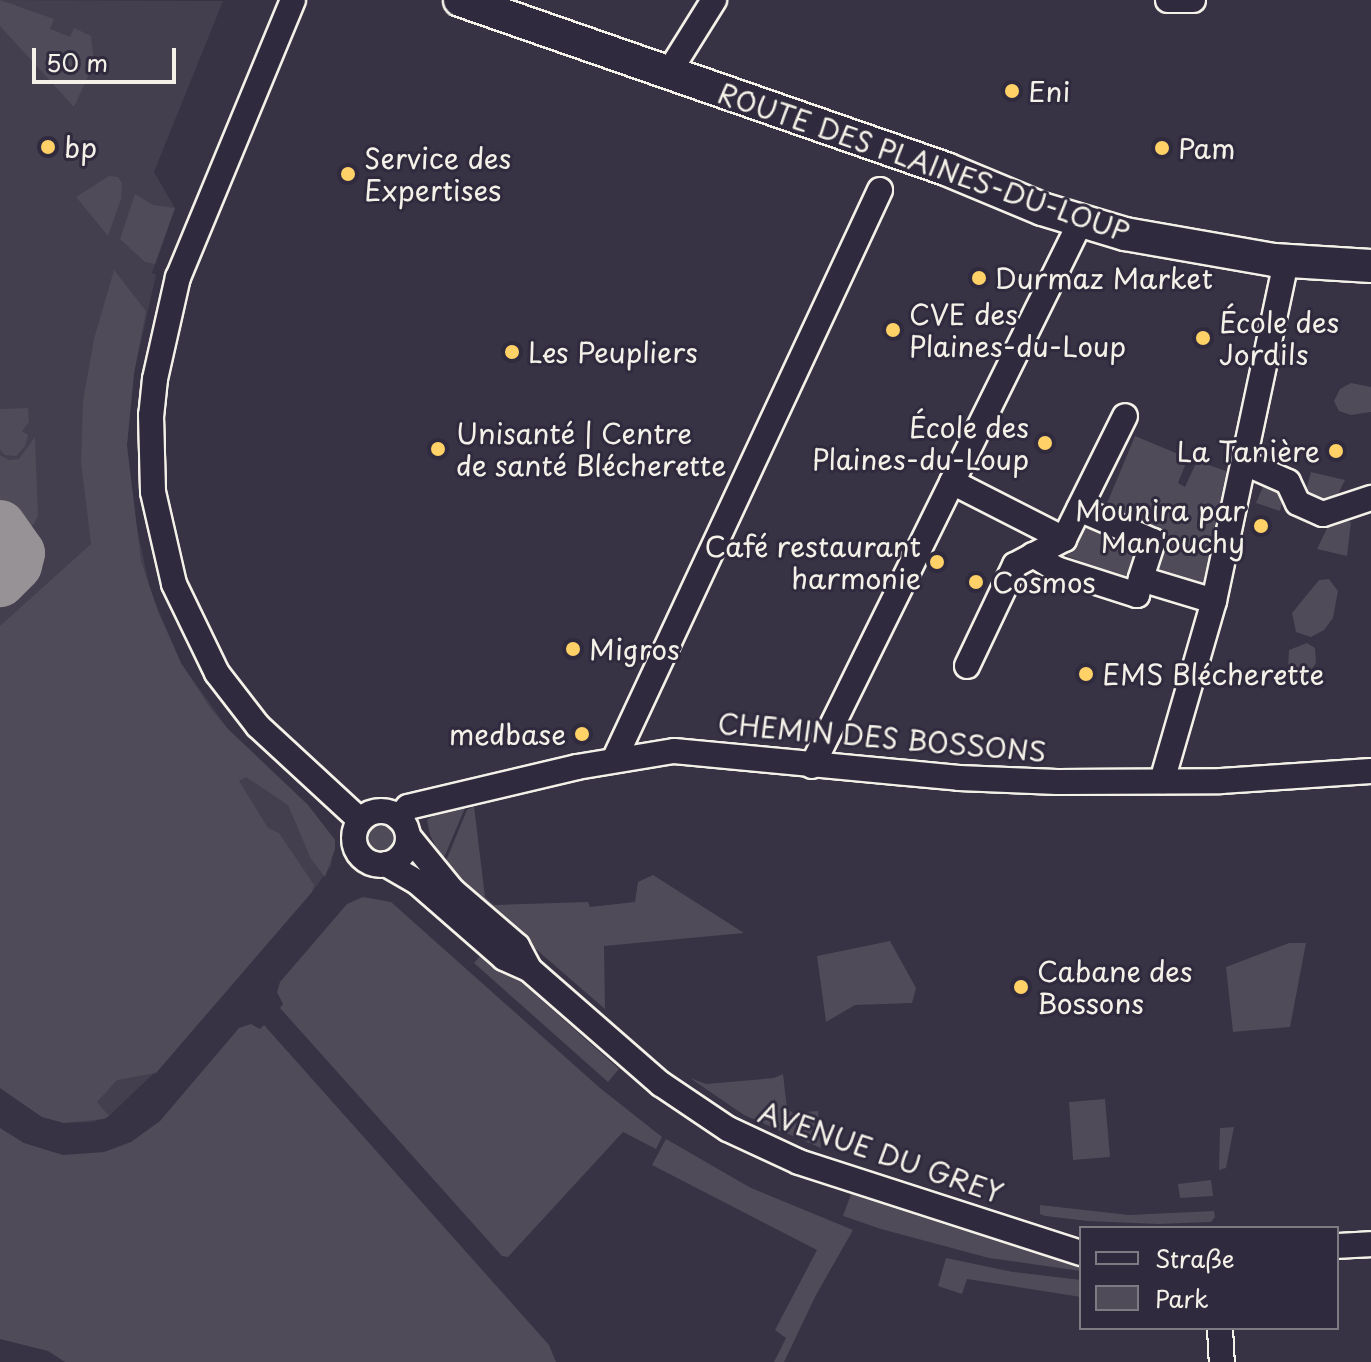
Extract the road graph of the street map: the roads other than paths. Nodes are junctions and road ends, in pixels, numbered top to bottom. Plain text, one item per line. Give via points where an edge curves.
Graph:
1 (293, 0) edge
2 (460, 0) edge
3 (519, 0) edge
4 (714, 0) edge
5 (1168, 0) edge
6 (1193, 0) edge
7 (669, 72) junction
8 (880, 190) dead end
9 (1081, 221) junction
10 (1286, 261) junction
11 (1371, 266) edge
12 (1125, 416) dead end
13 (1245, 463) junction
14 (952, 482) junction
15 (1371, 498) edge
16 (1079, 509) junction
17 (1064, 539) junction
18 (1033, 555) junction
19 (1141, 579) junction
20 (1214, 601) junction
21 (967, 666) dead end
22 (614, 760) junction
23 (812, 766) junction
24 (1371, 771) edge
25 (1162, 781) junction
26 (360, 820) junction
27 (403, 827) junction
28 (386, 864) junction
29 (529, 969) junction
30 (1030, 1234) junction
31 (1079, 1236) edge
32 (1371, 1244) edge
33 (1339, 1246) edge
34 (1079, 1252) edge
35 (1220, 1330) edge
36 (1222, 1362) edge

1 - 26 street via 178,277 155,379 153,492 174,584 217,673 258,726
2 - 7 main road, ROUTE DES PLAINES-DU-LOUP
3 - 7 main road, ROUTE DES PLAINES-DU-LOUP via 651,53
4 - 7 street
5 - 6 street
7 - 9 main road, ROUTE DES PLAINES-DU-LOUP
8 - 22 street
9 - 10 main road, ROUTE DES PLAINES-DU-LOUP via 1212,252
9 - 14 street
10 - 11 main road, ROUTE DES PLAINES-DU-LOUP
10 - 13 street
12 - 16 street
13 - 15 street via 1288,482 1298,503 1323,514
13 - 20 street
14 - 17 street
14 - 23 street
16 - 17 street
16 - 19 street via 1153,541
17 - 18 street
18 - 19 street via 1056,569 1137,595
18 - 21 street via 1015,565
19 - 20 street
20 - 25 street
22 - 23 street, CHEMIN DES BOSSONS via 674,751
22 - 27 street, CHEMIN DES BOSSONS via 408,807
23 - 25 street, CHEMIN DES BOSSONS via 959,778
24 - 25 street, CHEMIN DES BOSSONS
26 - 27 street via 379,811
26 - 28 street via 354,835 358,851 370,862
27 - 28 street via 404,852
27 - 29 street, AVENUE DU GREY via 452,890 517,946
28 - 29 street, AVENUE DU GREY via 417,882 504,958
29 - 30 street, AVENUE DU GREY via 661,1084 746,1139 937,1209
30 - 31 street, AVENUE DU GREY
30 - 34 street, AVENUE DU GREY
32 - 33 street
35 - 36 street

